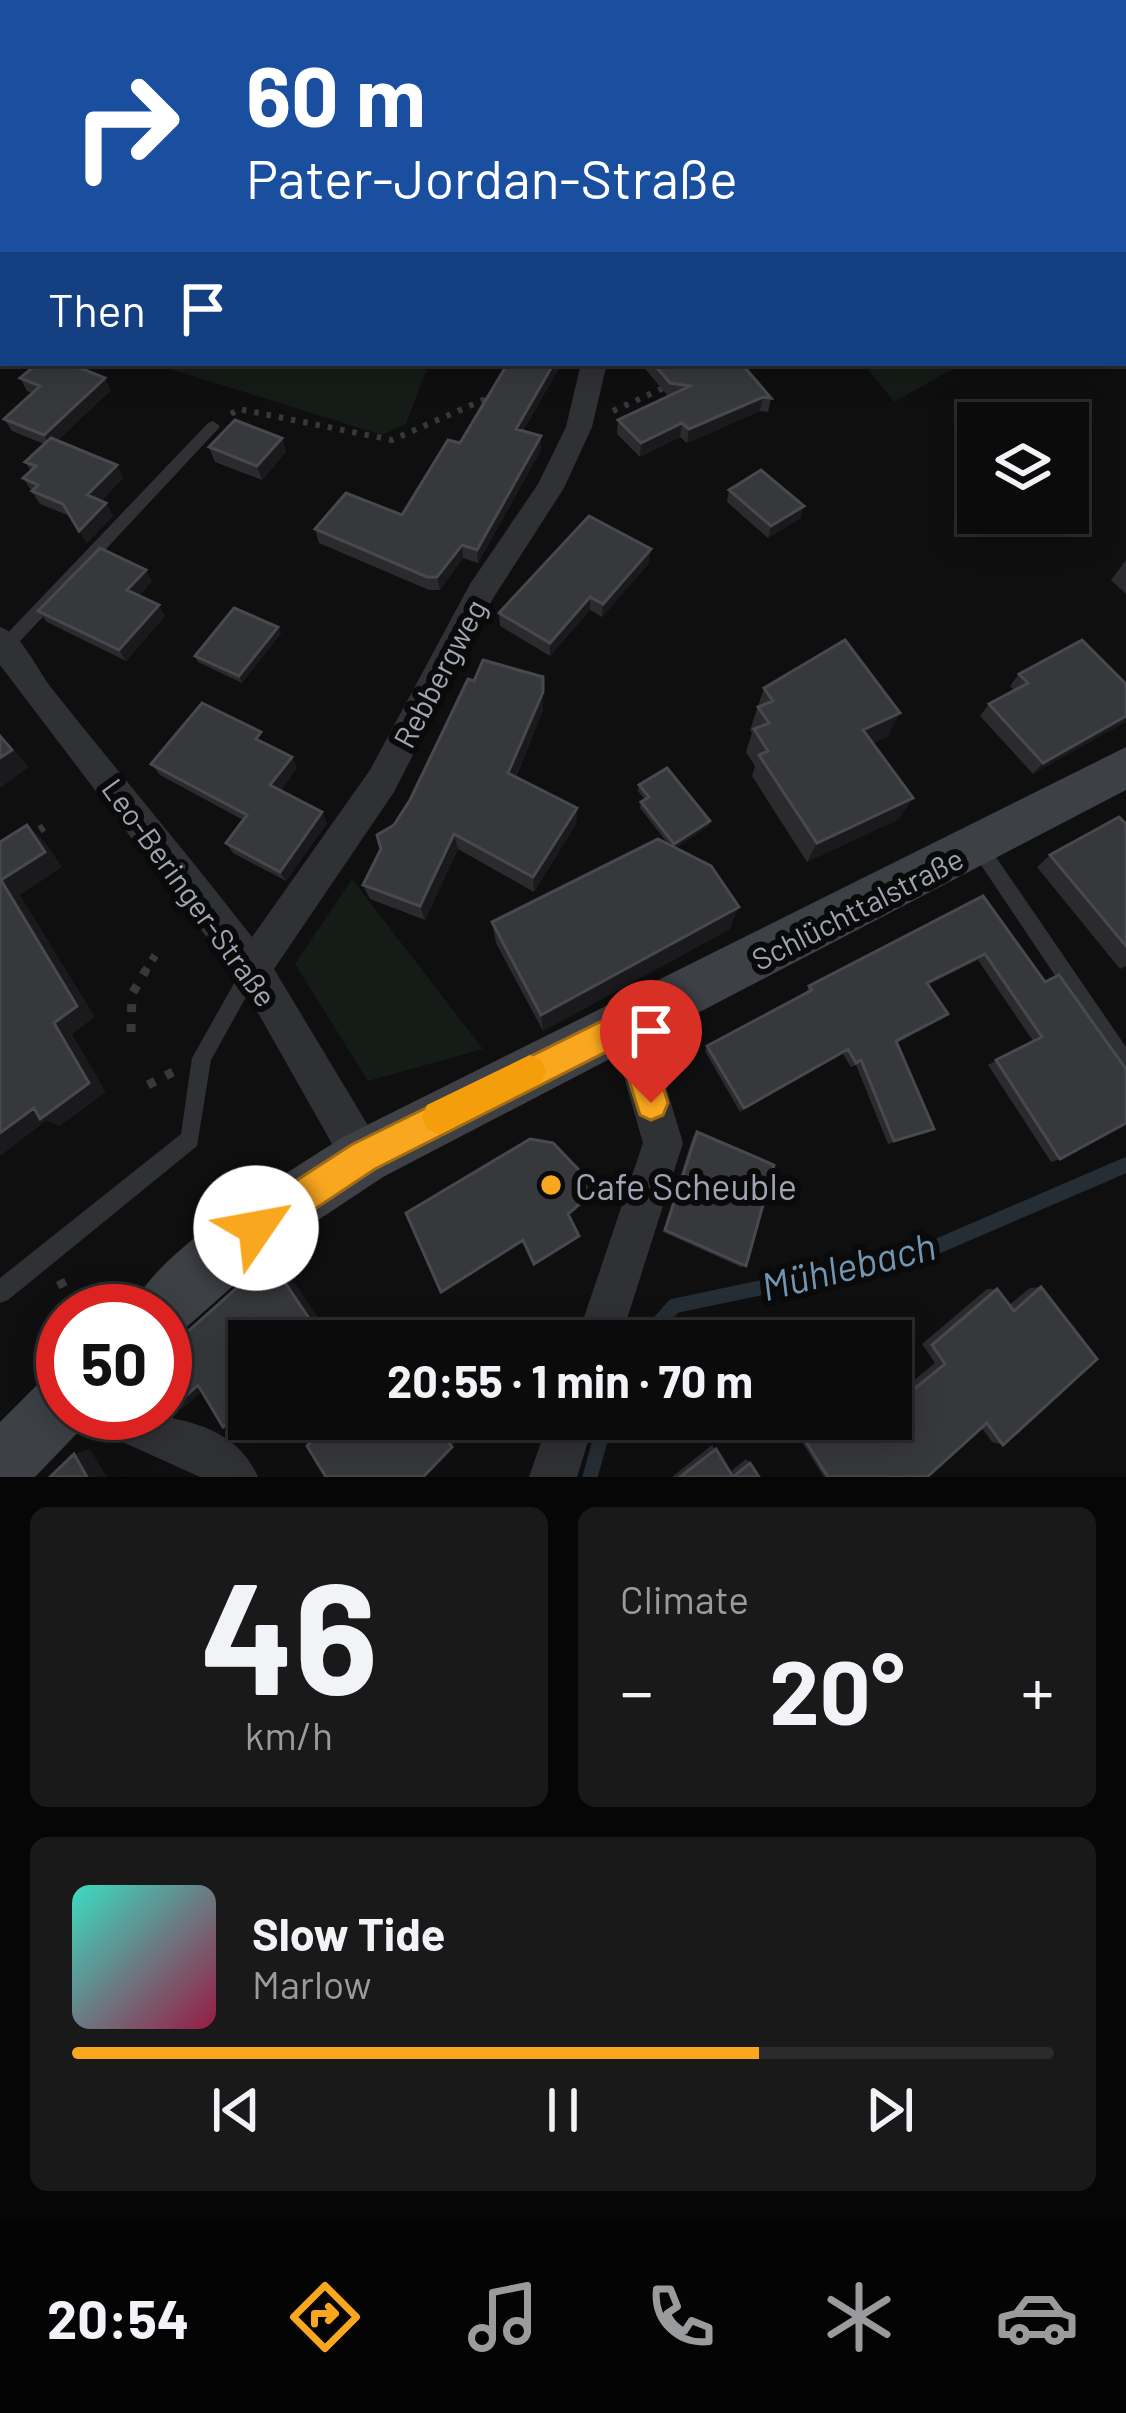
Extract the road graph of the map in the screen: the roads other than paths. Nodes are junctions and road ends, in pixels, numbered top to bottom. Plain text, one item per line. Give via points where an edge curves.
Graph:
1 (593, 366) edge
2 (213, 426) road end
3 (2, 644) edge
4 (1126, 766) edge
5 (979, 846) junction
6 (254, 968) junction
7 (628, 1024) junction
8 (1126, 1064) edge
9 (363, 1157) junction
10 (191, 1284) edge
11 (0, 1292) edge
12 (605, 1320) edge
13 (43, 1440) edge
14 (169, 1440) edge
15 (565, 1440) edge
16 (0, 1466) edge
17 (234, 1477) edge
18 (553, 1477) edge

1 - 6 street, Rebbergweg via 579,427 550,488 481,592 382,782
2 - 3 lane
3 - 6 street, Leo-Beringer-Straße
4 - 5 main road, Schlüchttalstraße
5 - 7 main road, Schlüchttalstraße
5 - 8 lane
6 - 9 street, Leo-Beringer-Straße
6 - 11 lane via 202,1058 190,1139
7 - 9 main road, Schlüchttalstraße
7 - 12 street via 663,1143
9 - 10 main road, Schlüchttalstraße via 256,1228
13 - 16 main road
14 - 17 street via 213,1457
15 - 18 street

